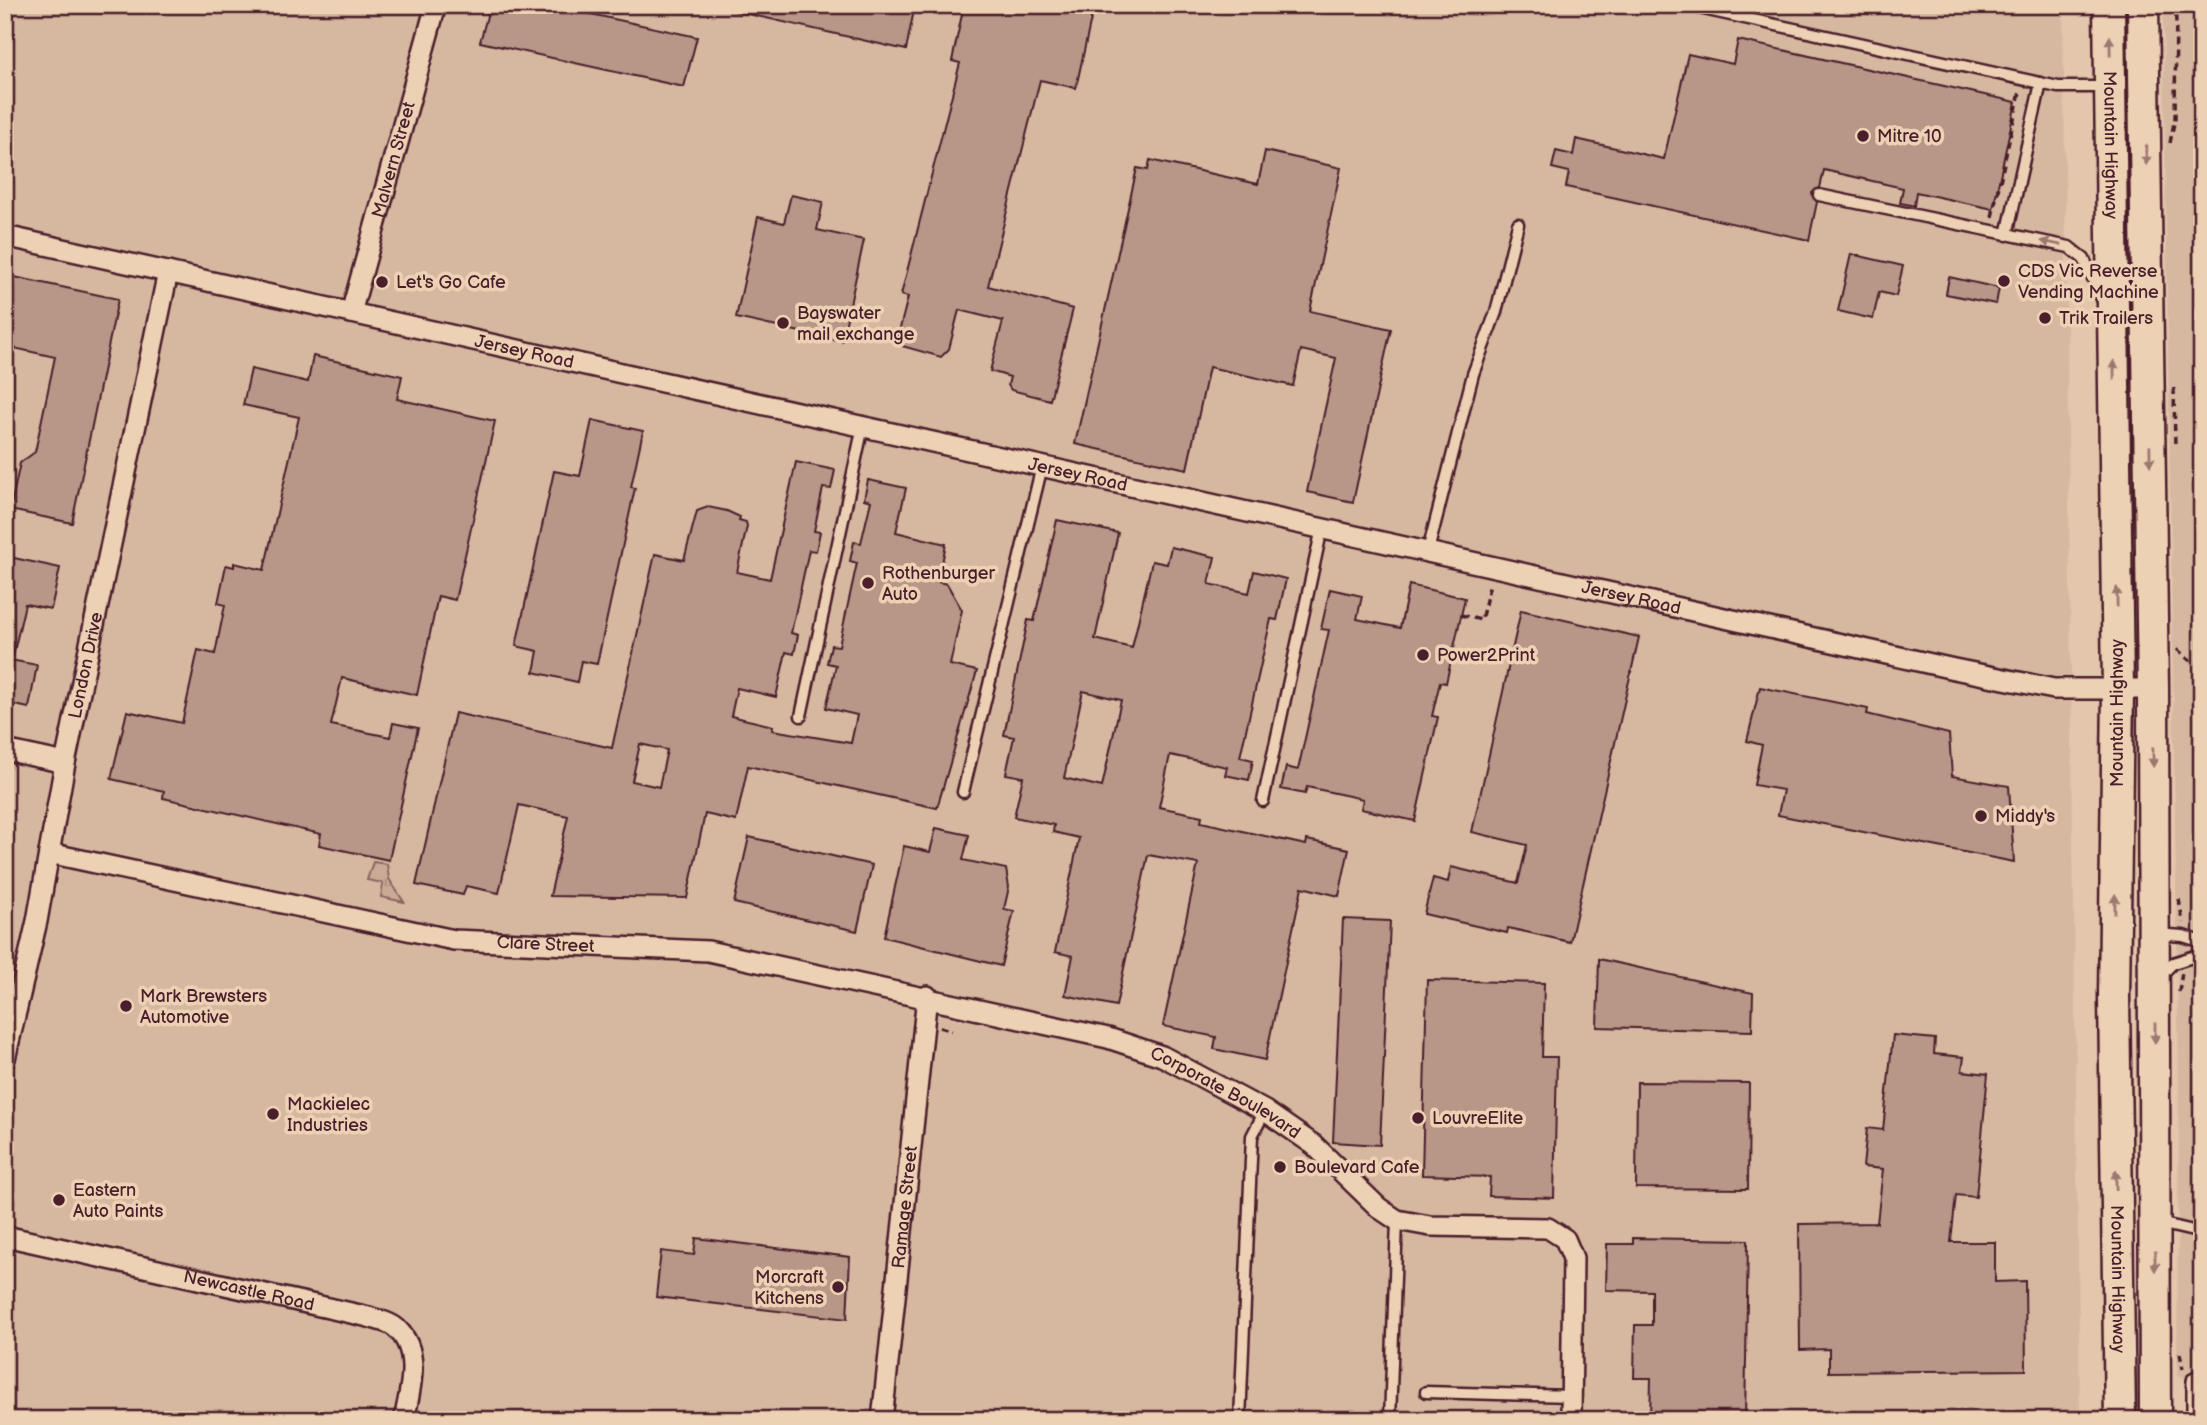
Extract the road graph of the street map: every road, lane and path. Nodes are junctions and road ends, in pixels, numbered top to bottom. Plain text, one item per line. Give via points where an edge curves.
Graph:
1 (436, 5) edge
2 (1685, 5) edge
3 (2109, 5) edge
4 (2143, 5) edge
5 (2022, 79) junction
6 (2041, 83) junction
7 (2145, 86) junction
8 (2110, 87) junction
9 (1823, 196) dead end
10 (1518, 225) dead end
11 (1989, 232) junction
12 (2007, 235) junction
13 (5, 236) edge
14 (168, 272) junction
15 (351, 313) junction
16 (2113, 333) junction
17 (863, 426) junction
18 (1042, 466) junction
19 (1322, 528) junction
20 (1428, 551) junction
21 (1495, 565) junction
22 (1461, 615) dead end
23 (2177, 649) dead end
24 (2202, 663) edge
25 (2153, 689) junction
26 (2118, 690) junction
27 (801, 716) dead end
28 (5, 750) edge
29 (65, 763) junction
30 (963, 792) dead end
31 (1263, 801) dead end
32 (49, 853) junction
33 (2155, 934) junction
34 (2202, 942) edge
35 (2202, 954) edge
36 (2155, 982) junction
37 (927, 996) junction
38 (2114, 997) junction
39 (1046, 1022) joint
40 (5, 1059) edge
41 (1265, 1111) junction
42 (1397, 1220) junction
43 (2155, 1222) junction
44 (2202, 1233) edge
45 (5, 1236) edge
46 (2197, 1381) dead end
47 (1426, 1392) dead end
48 (1571, 1396) junction
49 (404, 1420) edge
50 (882, 1420) edge
51 (1240, 1420) edge
52 (1390, 1420) edge
53 (1571, 1420) edge
54 (2120, 1420) edge
55 (2155, 1420) edge
56 (2197, 1420) edge

1 - 15 street, Malvern Street
2 - 5 lane
8 -> 3 main road, Mountain Highway
4 - 7 main road, Mountain Highway
5 - 6 lane
5 - 11 path
6 - 8 lane
6 - 12 lane
7 - 8 main road
7 -> 25 main road, Mountain Highway
8 - 16 main road, Mountain Highway
9 - 11 lane
10 - 20 lane via 1496,312 1473,374
11 - 12 lane
16 -> 12 lane via 2084,259 2069,247
13 - 14 street, Jersey Road
14 - 15 street, Jersey Road
14 - 29 street, London Drive
15 - 17 street, Jersey Road
26 -> 16 main road, Mountain Highway
17 - 18 street, Jersey Road
17 - 27 lane
18 - 19 street, Jersey Road
18 - 30 lane
19 - 20 street, Jersey Road
19 - 31 lane
20 - 21 street, Jersey Road
21 - 22 path via 1481,621
21 - 26 street, Jersey Road via 2054,689
23 - 24 path via 2189,660
25 - 26 street, Jersey Road
25 -> 33 main road, Mountain Highway
38 -> 26 main road, Mountain Highway
28 - 29 street
29 - 32 street, London Drive
32 - 37 street, Clare Street via 454,940 708,951
32 - 40 street, London Drive
33 - 34 lane
33 - 36 main road, Mountain Highway
33 - 38 main road via 2146,934 2132,947
35 - 36 lane via 2173,963
36 -> 43 main road, Mountain Highway
37 - 39 street, Clare Street
37 - 50 street, Ramage Street
54 -> 38 main road, Mountain Highway
39 - 41 street, Corporate Boulevard via 1162,1056
41 - 42 street, Corporate Boulevard via 1314,1145
41 - 51 lane via 1252,1136
42 - 48 street, Corporate Boulevard via 1430,1226 1548,1228 1565,1238 1573,1258
42 - 52 lane
43 - 44 lane
43 -> 55 main road, Mountain Highway
45 - 49 street, Newcastle Road via 369,1317 395,1327 414,1366
46 - 56 street
47 - 48 lane
48 - 53 street, Corporate Boulevard

